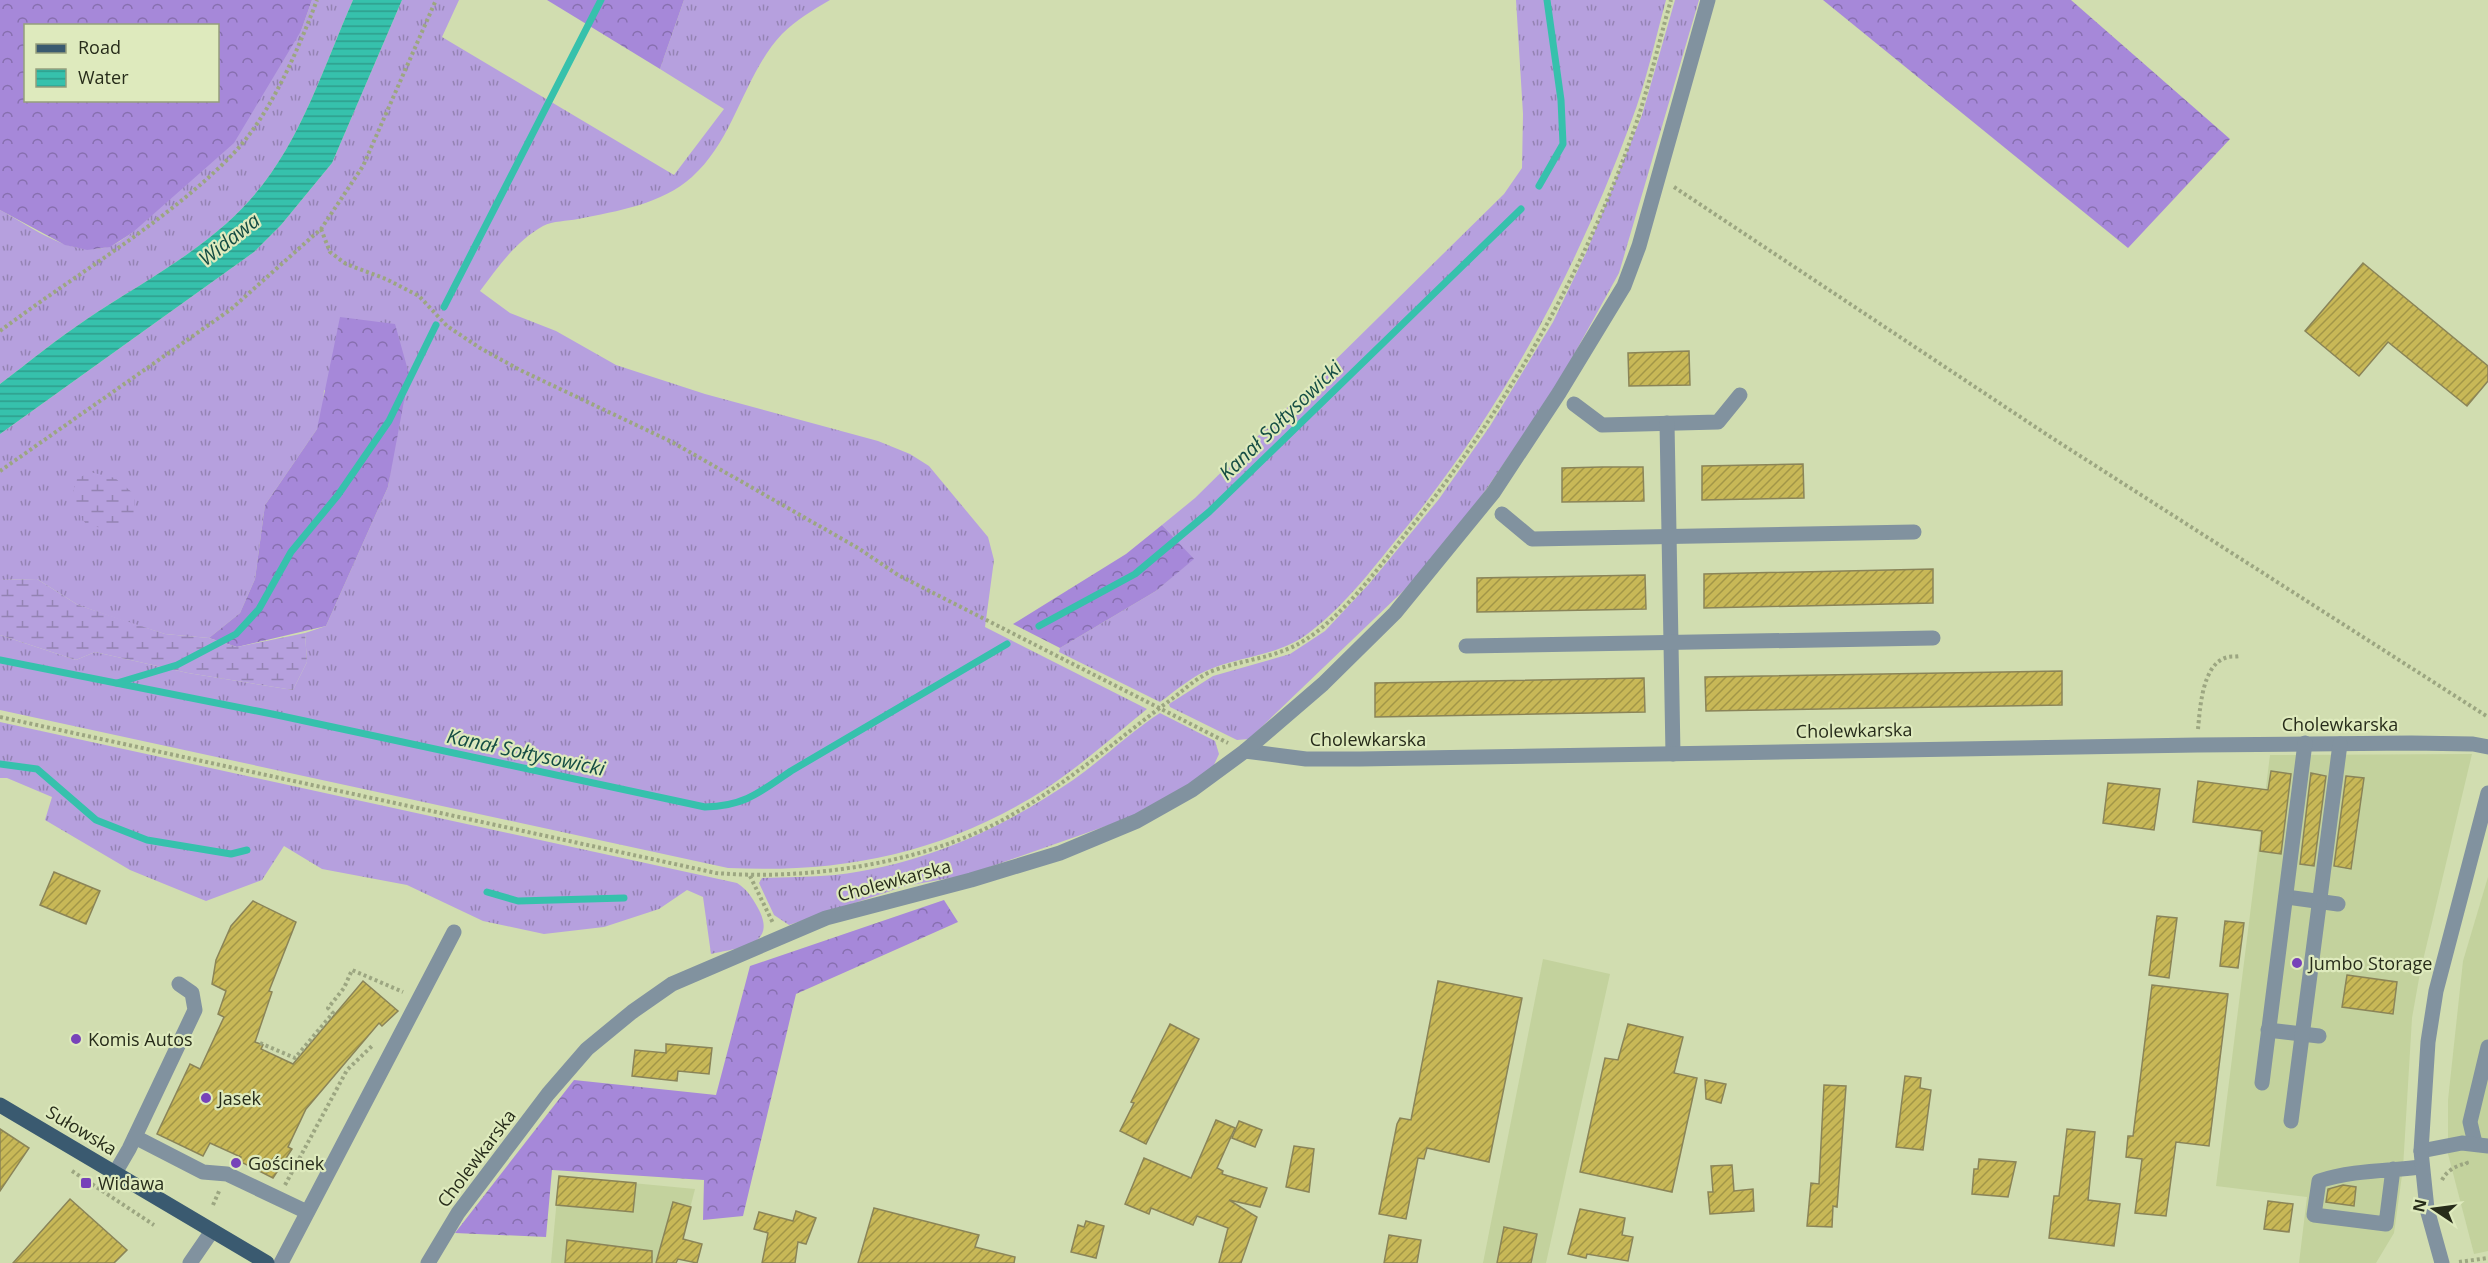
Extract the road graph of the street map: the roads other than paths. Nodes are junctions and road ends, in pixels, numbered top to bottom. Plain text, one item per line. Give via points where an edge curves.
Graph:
1 (1708, 0) edge
2 (1740, 395) dead end
3 (1574, 404) dead end
4 (1667, 423) junction
5 (1502, 514) dead end
6 (1914, 532) dead end
7 (1668, 537) junction
8 (1933, 638) dead end
9 (1670, 643) junction
10 (1466, 646) dead end
11 (2305, 743) junction
12 (2340, 744) junction
13 (2488, 747) edge
14 (1245, 751) junction
15 (1673, 754) junction
16 (2488, 794) edge
17 (2286, 897) junction
18 (2320, 901) junction
19 (2338, 904) dead end
20 (454, 932) dead end
21 (179, 984) dead end
22 (2268, 1030) junction
23 (2303, 1034) junction
24 (2319, 1036) dead end
25 (2488, 1047) edge
26 (2262, 1083) dead end
27 (0, 1105) edge
28 (2291, 1121) dead end
29 (135, 1137) junction
30 (2482, 1144) edge
31 (2421, 1151) junction
32 (2422, 1167) junction
33 (2393, 1169) junction
34 (114, 1173) junction
35 (307, 1212) junction
36 (212, 1231) junction
37 (190, 1263) edge
38 (267, 1263) edge
39 (280, 1263) edge
40 (428, 1263) edge
41 (2442, 1263) edge

1 - 14 street via 1628,276 1559,393 1492,493 1395,613 1323,684
2 - 4 street via 1719,422
3 - 4 street via 1602,425
4 - 7 street
5 - 7 street via 1532,539
6 - 7 street
7 - 9 street
8 - 9 street
9 - 10 street
9 - 15 street
11 - 12 street, Cholewkarska
11 - 15 street, Cholewkarska
11 - 17 street
12 - 13 street, Cholewkarska
12 - 18 street
14 - 15 street, Cholewkarska via 1328,759
14 - 40 street, Cholewkarska via 1192,790 1146,816 1060,853 826,918 672,984 587,1049 458,1213
16 - 31 street via 2436,991 2428,1042
17 - 18 street
17 - 22 street
18 - 19 street
18 - 23 street
20 - 35 street
21 - 29 street via 192,993 195,1010
22 - 23 street
22 - 26 street
23 - 24 street
23 - 28 street
25 - 30 street via 2470,1122
27 - 34 main road, Sułowska
29 - 34 street
29 - 35 street via 203,1172 227,1174
30 - 31 street via 2462,1143
31 - 32 street
32 - 33 street
32 - 41 street via 2427,1209
33 - 33 street via 2319,1181 2314,1215 2386,1224
34 - 36 main road, Sułowska
35 - 39 street
36 - 37 street
36 - 38 main road, Sułowska

